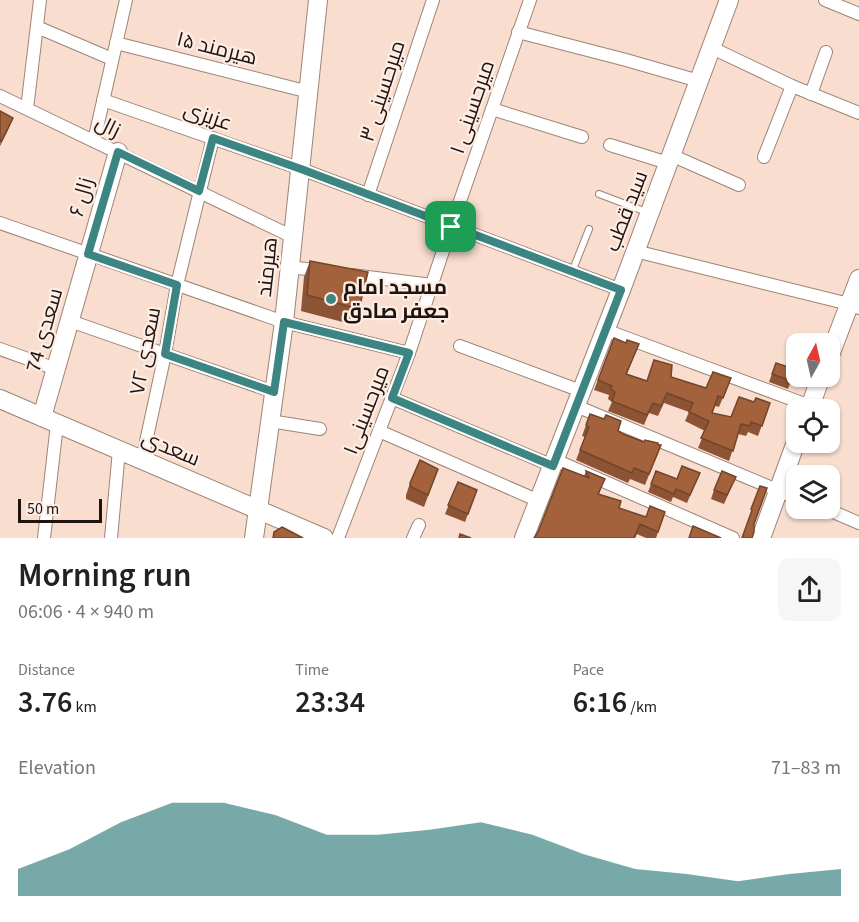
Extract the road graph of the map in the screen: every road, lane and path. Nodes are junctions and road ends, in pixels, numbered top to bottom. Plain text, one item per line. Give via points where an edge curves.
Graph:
1 (40, 0) edge
2 (126, 0) edge
3 (318, 0) edge
4 (433, 0) edge
5 (530, 0) edge
6 (729, 0) edge
7 (830, 1) edge
8 (859, 14) edge
9 (37, 27) junction
10 (518, 32) junction
11 (116, 43) junction
12 (711, 48) junction
13 (826, 52) dead end
14 (112, 59) junction
15 (699, 81) junction
16 (792, 86) junction
17 (309, 92) junction
18 (812, 94) junction
19 (0, 96) edge
20 (103, 100) junction
21 (27, 109) junction
22 (492, 109) junction
23 (859, 113) edge
24 (582, 137) dead end
25 (213, 138) junction
26 (94, 141) junction
27 (610, 145) dead end
28 (118, 152) junction
29 (764, 158) dead end
30 (670, 159) junction
31 (301, 169) junction
32 (739, 185) dead end
33 (199, 191) junction
34 (599, 194) dead end
35 (368, 195) junction
36 (650, 213) junction
37 (0, 223) edge
38 (451, 227) junction
39 (589, 229) dead end
40 (293, 237) junction
41 (635, 251) junction
42 (88, 254) junction
43 (290, 267) junction
44 (572, 272) junction
45 (859, 279) edge
46 (177, 285) junction
47 (432, 285) junction
48 (621, 290) junction
49 (854, 306) edge
50 (70, 321) junction
51 (284, 322) junction
52 (605, 330) junction
53 (840, 335) edge
54 (460, 346) dead end
55 (0, 349) edge
56 (409, 353) junction
57 (165, 354) junction
58 (56, 369) junction
59 (274, 392) junction
60 (392, 398) junction
61 (0, 399) edge
62 (579, 399) junction
63 (786, 399) edge
64 (49, 420) junction
65 (270, 420) junction
66 (320, 429) dead end
67 (379, 431) junction
68 (119, 450) junction
69 (792, 453) edge
70 (142, 460) junction
71 (554, 463) junction
72 (779, 490) junction
73 (786, 493) edge
74 (539, 501) junction
75 (258, 510) junction
76 (840, 515) edge
77 (859, 523) edge
78 (418, 525) dead end
79 (44, 538) edge
80 (111, 538) edge
81 (254, 538) edge
82 (324, 538) edge
83 (338, 538) edge
84 (413, 538) edge
85 (524, 538) edge
86 (733, 538) edge
87 (761, 538) edge

1 - 9 street
2 - 11 street
3 - 17 street, هیرمند
4 - 35 street, میرحسینی ۳
5 - 10 street, میرحسینی ۱
6 - 12 street, سید قطب
7 - 8 street
9 - 14 street
9 - 21 street
10 - 15 street
10 - 22 street, میرحسینی ۱
11 - 14 street
11 - 17 street, هیرمند ۱۵
12 - 15 street, سید قطب
12 - 16 street
13 - 18 street
14 - 20 street
15 - 30 street, سید قطب
16 - 18 street
16 - 29 street
17 - 31 street, هیرمند
18 - 23 street
19 - 21 street, زال
20 - 25 street, عزیزی
20 - 26 street
21 - 26 street, زال
22 - 24 street
22 - 38 street, میرحسینی ۱
25 - 31 street, عزیزی
25 - 33 street, سعدی ۷۲
26 - 28 street, زال
27 - 30 street
28 - 33 street, زال
28 - 42 street, زال ۶
30 - 32 street
30 - 36 street, سید قطب
31 - 35 street, عزیزی
31 - 40 street, هیرمند
33 - 40 street, زال
33 - 46 street, سعدی ۷۲
34 - 36 lane
35 - 38 street, عزیزی
36 - 41 street, سید قطب
37 - 42 street
38 - 44 street, عزیزی
38 - 47 street, میرحسینی۱
39 - 44 lane
40 - 43 street, هیرمند
41 - 48 street, سید قطب
41 - 49 street
42 - 46 street
42 - 50 street, سعدی 74
43 - 47 street
43 - 51 street, هیرمند
44 - 48 street, عزیزی
45 - 49 street
46 - 51 street
46 - 57 street, سعدی ۷۲
47 - 56 street, میرحسینی۱
48 - 52 street, سید قطب
49 - 53 street
50 - 57 street
50 - 58 street, سعدی 74
51 - 56 street
51 - 59 street, هیرمند
52 - 62 street, سید قطب
52 - 63 street
54 - 62 street
55 - 58 street
56 - 60 street, میرحسینی۱
57 - 59 street
57 - 70 street, سعدی ۷۲
58 - 64 street, سعدی 74
59 - 65 street, هیرمند
60 - 67 street, میرحسینی۱
60 - 71 street
61 - 64 street, سعدی
62 - 71 street, سید قطب
62 - 72 street via 677,448
64 - 68 street, سعدی
64 - 79 street
65 - 66 street
65 - 75 street, هیرمند
67 - 74 street
67 - 83 street, میرحسینی۱
68 - 70 street, سعدی
68 - 80 street
69 - 72 street
70 - 75 street, سعدی
71 - 74 street, سید قطب
71 - 86 street
72 - 73 street
72 - 87 street
74 - 85 street, سید قطب
75 - 81 street, هیرمند
75 - 82 street, سعدی
76 - 77 street
78 - 84 street

